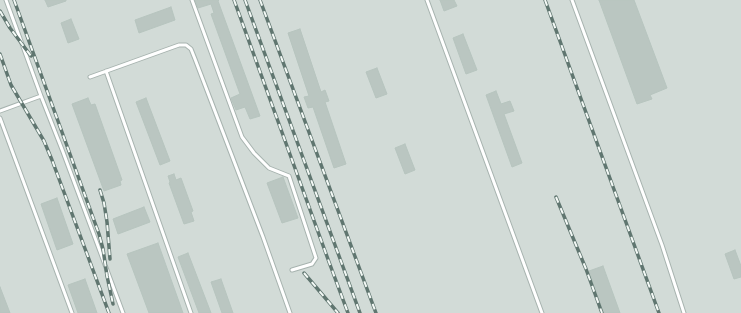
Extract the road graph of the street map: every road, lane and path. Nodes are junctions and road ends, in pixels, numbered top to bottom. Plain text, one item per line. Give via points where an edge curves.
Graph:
1 (6, 0) edge
2 (192, 0) edge
3 (427, 0) edge
4 (572, 0) edge
5 (106, 71) junction
6 (90, 77) dead end
7 (41, 96) junction
8 (0, 111) edge
9 (0, 118) edge
10 (292, 270) dead end
11 (72, 313) edge
12 (123, 313) edge
13 (191, 313) edge
14 (290, 313) edge
15 (542, 313) edge
16 (684, 313) edge

1 - 7 lane
2 - 10 lane via 242,137 269,168 289,176 316,258 312,264
3 - 15 lane
4 - 16 lane via 662,245
5 - 6 lane
5 - 13 lane
5 - 14 lane via 180,44 191,49
7 - 8 lane
7 - 12 lane
9 - 11 lane

